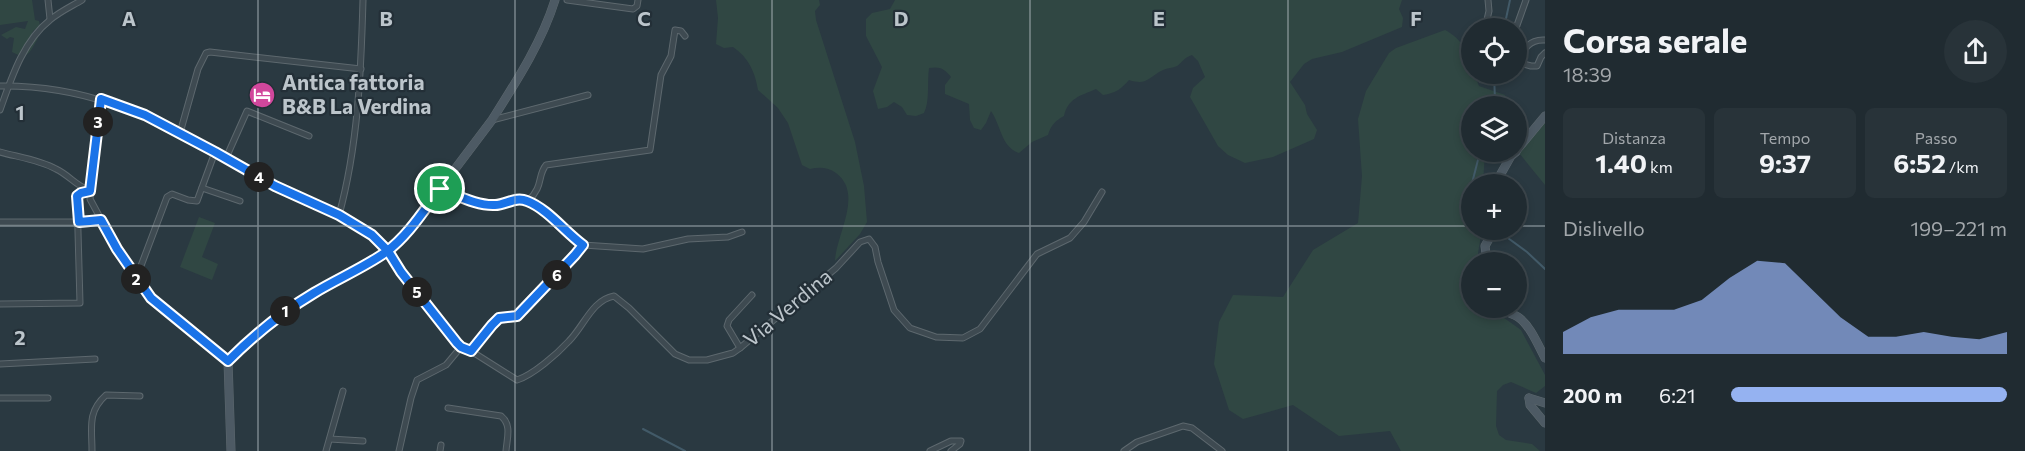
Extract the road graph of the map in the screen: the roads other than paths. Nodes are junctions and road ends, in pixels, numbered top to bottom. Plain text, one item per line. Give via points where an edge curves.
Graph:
1 (48, 0) edge
2 (82, 0) edge
3 (363, 0) edge
4 (555, 0) edge
5 (567, 0) edge
6 (638, 0) edge
7 (1488, 0) edge
8 (1526, 0) edge
9 (1487, 18) edge
10 (1520, 18) edge
11 (50, 19) junction
12 (685, 36) dead end
13 (1545, 40) edge
14 (1527, 47) edge
15 (1545, 53) edge
16 (1527, 65) edge
17 (361, 69) junction
18 (0, 86) edge
19 (9, 86) junction
20 (588, 95) dead end
21 (101, 99) junction
22 (0, 110) edge
23 (1545, 116) edge
24 (492, 120) junction
25 (180, 133) junction
26 (309, 136) dead end
27 (1527, 138) edge
28 (0, 152) edge
29 (215, 152) junction
30 (226, 158) junction
31 (202, 188) junction
32 (440, 189) junction
33 (90, 191) junction
34 (1102, 192) dead end
35 (240, 201) dead end
36 (528, 201) junction
37 (339, 215) junction
38 (101, 220) junction
39 (0, 222) edge
40 (79, 222) junction
41 (742, 232) dead end
42 (583, 245) junction
43 (388, 251) junction
44 (136, 279) junction
45 (752, 295) dead end
46 (0, 304) edge
47 (1520, 318) edge
48 (461, 347) junction
49 (740, 348) junction
50 (471, 351) junction
51 (1545, 358) edge
52 (94, 359) dead end
53 (228, 361) junction
54 (0, 364) edge
55 (343, 391) dead end
56 (140, 396) dead end
57 (0, 398) edge
58 (48, 398) dead end
59 (1545, 403) edge
60 (448, 408) dead end
61 (1545, 423) edge
62 (330, 439) junction
63 (363, 441) dead end
64 (92, 451) edge
65 (231, 451) edge
66 (326, 451) edge
67 (399, 451) edge
68 (506, 451) edge
69 (930, 451) edge
70 (951, 451) edge
71 (1124, 451) edge
72 (1222, 451) edge

1 - 11 street
2 - 11 street
3 - 17 street
4 - 24 street via 549,20
5 - 6 street via 633,9
7 - 9 street
8 - 10 street
11 - 19 street via 30,41
12 - 36 street via 675,30 671,56 661,75 650,150 546,165 542,168 541,183
13 - 14 street
15 - 16 street via 1537,66
17 - 25 street via 206,53
17 - 37 street
18 - 19 street, Via Verdina
19 - 21 street, Via Verdina via 54,89
19 - 22 street
20 - 24 street
21 - 25 street, Via Verdina
21 - 33 street
23 - 27 street
24 - 32 street
25 - 29 street, Via Verdina
26 - 30 street via 247,111
28 - 33 street via 53,167 78,187
29 - 30 street, Via Verdina
29 - 31 street
30 - 37 street, Via Verdina
31 - 35 street
31 - 44 street via 197,201 172,194 167,197
32 - 36 street via 494,206 511,200
32 - 43 street
33 - 38 street
33 - 40 street via 77,196
34 - 49 street, Via Verdina via 1070,238 1037,254 980,329 963,338 936,337 910,328 894,310 875,247 869,239 860,242 836,268
36 - 42 street
37 - 43 street, Via Verdina via 372,235
38 - 40 street
38 - 44 street
39 - 40 street
40 - 46 street via 80,303
41 - 42 street via 643,249
42 - 50 street via 517,316 499,318
43 - 48 street, Via Verdina
43 - 53 street via 280,315
44 - 53 street via 151,298
45 - 49 street via 727,326
47 - 51 street
48 - 50 street, Via Verdina
48 - 67 street via 446,365 417,381
49 - 50 street, Via Verdina via 707,360 689,360 675,354 614,296 600,301 570,341 521,379
52 - 54 street
53 - 65 street
55 - 62 street
56 - 64 street via 106,395 98,402 91,416
57 - 58 street
59 - 61 street via 1529,398
60 - 68 street via 501,416 507,422
62 - 63 street
62 - 66 street
69 - 70 street via 951,441 961,441
71 - 72 street via 1137,442 1184,426

